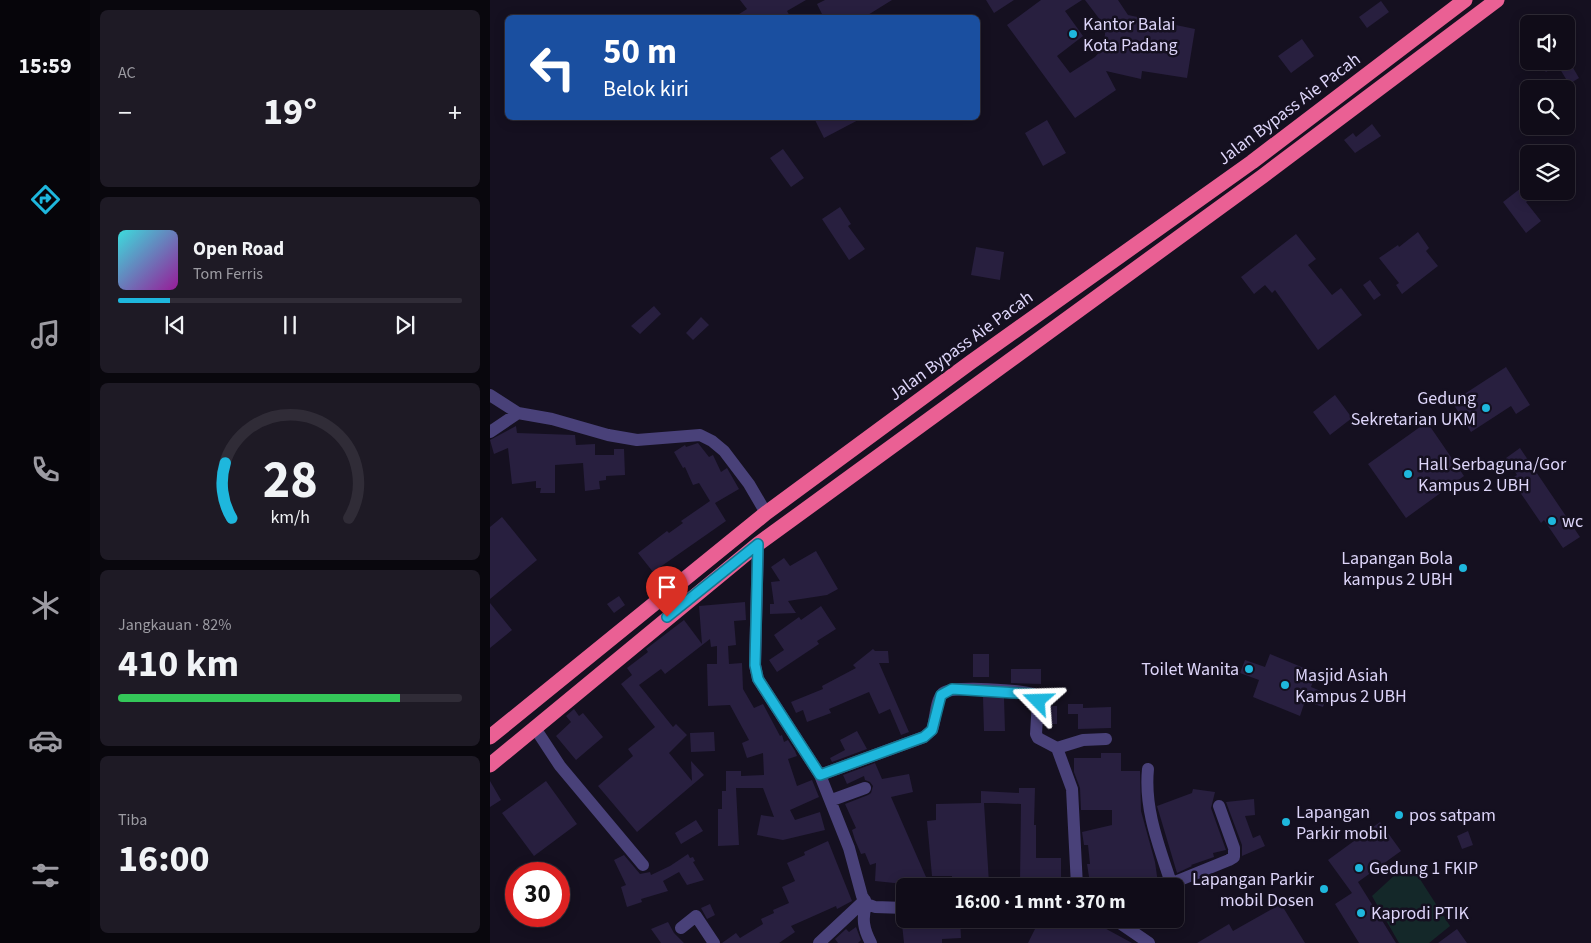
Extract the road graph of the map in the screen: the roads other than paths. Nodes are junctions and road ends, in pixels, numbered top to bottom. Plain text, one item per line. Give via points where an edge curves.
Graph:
1 (1465, 0) edge
2 (1497, 0) edge
3 (490, 395) edge
4 (518, 413) junction
5 (490, 432) edge
6 (853, 448) junction
7 (866, 465) junction
8 (766, 513) junction
9 (758, 544) junction
10 (655, 604) junction
11 (667, 617) junction
12 (535, 728) junction
13 (490, 737) edge
14 (1106, 739) dead end
15 (1057, 748) junction
16 (490, 764) edge
17 (1148, 769) dead end
18 (820, 775) junction
19 (865, 788) dead end
20 (832, 800) junction
21 (1219, 806) dead end
22 (643, 865) dead end
23 (1077, 878) edge
24 (1166, 878) edge
25 (1184, 878) edge
26 (866, 902) junction
27 (896, 908) edge
28 (681, 928) dead end
29 (1127, 928) edge
30 (714, 943) edge
31 (819, 943) edge
32 (871, 943) edge
33 (1149, 943) edge

1 - 6 highway, Jalan Bypass Aie Pacah via 1252,162
2 - 7 highway via 1263,176
3 - 4 street
4 - 5 street
4 - 8 street via 637,440 700,435 724,451 750,484
6 - 7 highway
6 - 8 highway, Jalan Bypass Aie Pacah
7 - 9 highway
8 - 10 highway, Jalan Bypass Aie Pacah
9 - 11 highway
9 - 18 street via 755,665 758,679
10 - 11 highway
10 - 13 highway, Jalan Bypass Aie Pacah
11 - 12 highway
12 - 16 highway
12 - 22 street via 560,766
14 - 15 street via 1083,740
15 - 18 street via 1036,734 1036,695 952,689 941,695 932,730 924,737
15 - 23 street via 1072,789
17 - 24 street via 1146,785
18 - 20 street
19 - 20 street
20 - 26 street
21 - 25 street via 1234,848 1234,857
26 - 27 street
26 - 31 street
26 - 32 street via 863,914
28 - 30 street via 696,916
29 - 33 street

